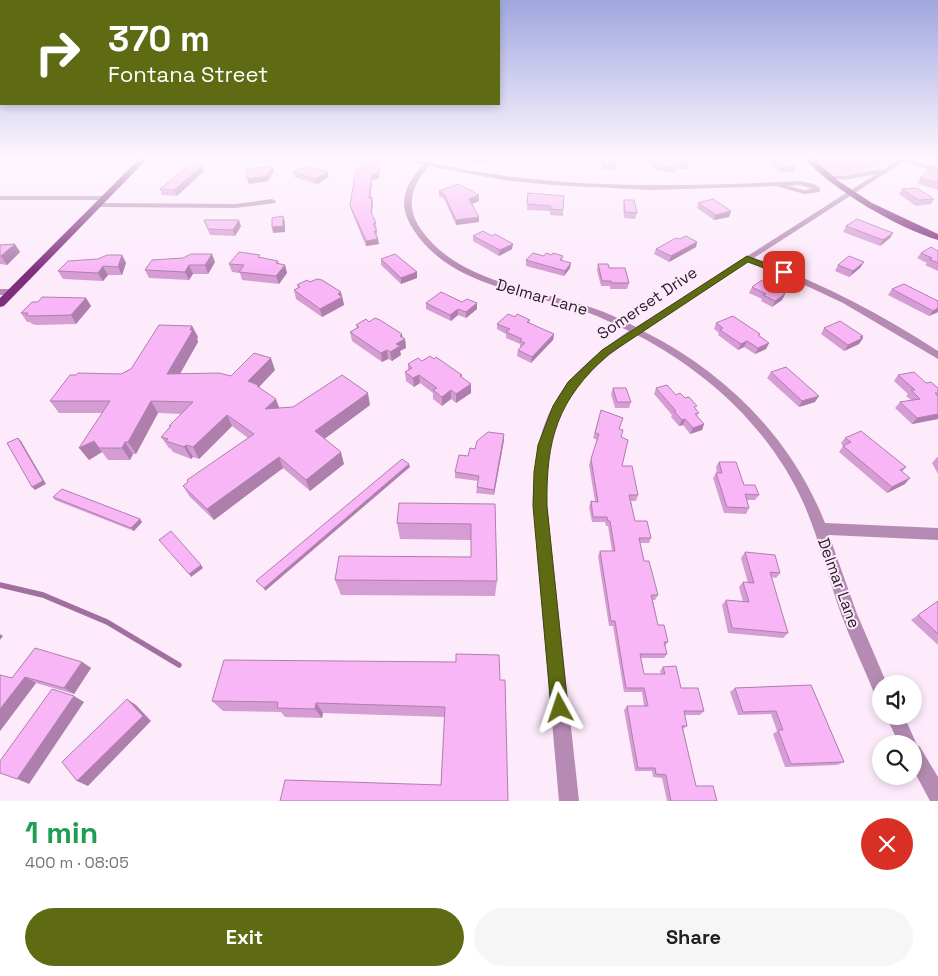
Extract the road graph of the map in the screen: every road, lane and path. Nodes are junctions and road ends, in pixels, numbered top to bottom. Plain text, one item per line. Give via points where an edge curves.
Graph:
1 (107, 196) edge
2 (408, 196) edge
3 (843, 196) edge
4 (857, 196) edge
5 (0, 198) edge
6 (272, 201) dead end
7 (102, 202) junction
8 (938, 237) edge
9 (747, 258) junction
10 (0, 292) edge
11 (11, 292) junction
12 (0, 304) edge
13 (635, 331) junction
14 (938, 356) edge
15 (820, 529) junction
16 (938, 534) edge
17 (875, 675) edge
18 (922, 767) edge
19 (938, 796) edge
20 (569, 801) edge

1 - 7 main road
2 - 13 street, Delmar Lane via 409,215 414,226 441,255 498,285 603,315
3 - 9 street, Somerset Drive
4 - 8 main road via 878,210
5 - 7 street
6 - 7 street via 236,206
7 - 11 main road
9 - 13 street, Somerset Drive
9 - 14 street via 852,304
10 - 11 street
11 - 12 main road
13 - 15 street, Delmar Lane via 694,364 758,422 798,481
13 - 20 street, Somerset Drive via 600,357 572,385 559,406 544,445 540,472 540,506
15 - 16 street
15 - 17 street, Delmar Lane via 850,616
18 - 19 street

